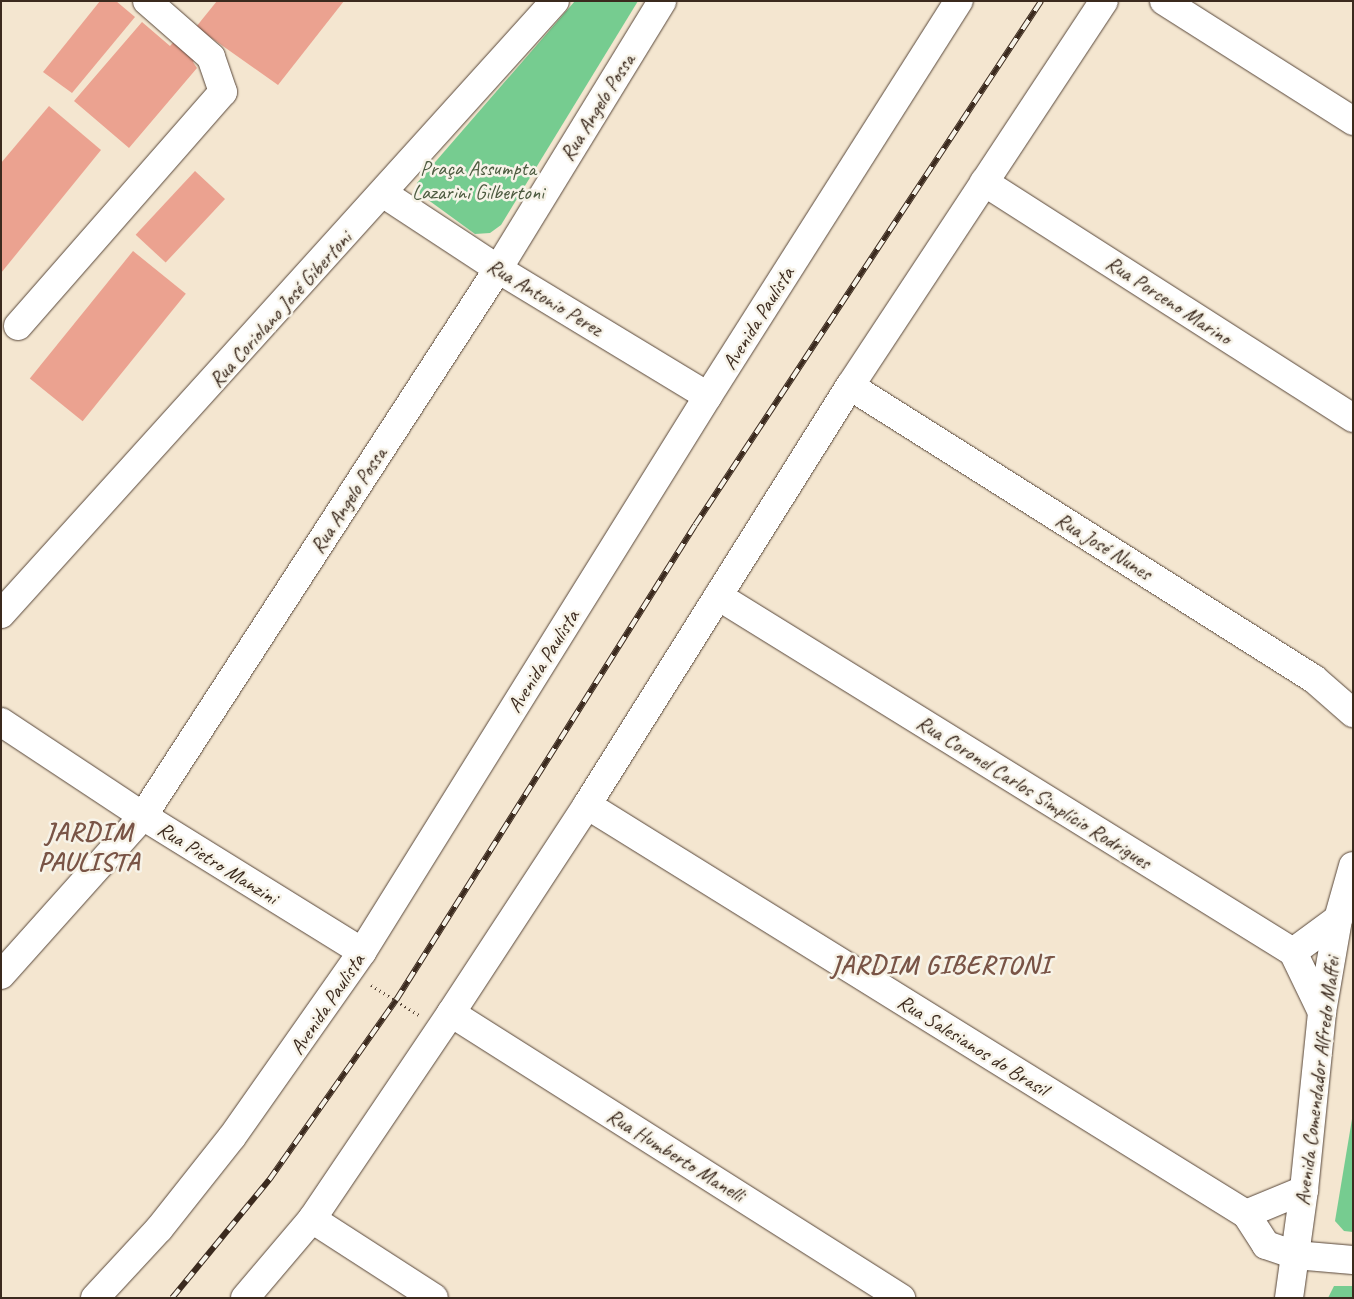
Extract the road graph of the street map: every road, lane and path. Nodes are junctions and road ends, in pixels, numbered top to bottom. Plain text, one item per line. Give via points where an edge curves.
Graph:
1 (147, 1) edge
2 (556, 1) edge
3 (662, 1) edge
4 (959, 1) edge
5 (1104, 1) edge
6 (1164, 1) edge
7 (1353, 121) edge
8 (984, 182) junction
9 (384, 194) junction
10 (498, 269) junction
11 (18, 326) dead end
12 (850, 386) junction
13 (708, 396) junction
14 (1353, 418) edge
15 (718, 596) junction
16 (1, 614) edge
17 (1353, 713) edge
18 (1, 722) edge
19 (587, 805) junction
20 (142, 816) junction
21 (1353, 866) edge
22 (1338, 919) junction
23 (1293, 952) junction
24 (356, 962) junction
25 (1, 975) edge
26 (1322, 1012) junction
27 (445, 1021) junction
28 (1304, 1190) junction
29 (1246, 1214) junction
30 (312, 1219) junction
31 (1295, 1255) junction
32 (1341, 1259) edge
33 (94, 1298) edge
34 (245, 1298) edge
35 (434, 1298) edge
36 (901, 1298) edge
37 (1288, 1298) edge

1 - 11 street via 211,57 223,92
2 - 9 street, Rua Coriolano José Gibertoni
3 - 10 street, Rua Angelo Possa
4 - 13 street, Avenida Paulista
5 - 8 street
6 - 7 street
8 - 12 street
8 - 14 street, Rua Porceno Marino
9 - 10 street, Rua Antonio Perez
9 - 16 street, Rua Coriolano José Gibertoni
10 - 13 street, Rua Antonio Perez
10 - 20 street, Rua Angelo Possa
12 - 15 street
12 - 17 street, Rua José Nunes via 1314,679
13 - 24 street, Avenida Paulista
15 - 19 street
15 - 23 street, Rua Coronel Carlos Simplício Rodrigues
18 - 20 street, Rua Pietro Manzini
19 - 27 street
19 - 29 street, Rua Salesianos do Brasil
20 - 24 street, Rua Pietro Manzini
20 - 25 street, Rua Angelo Possa
21 - 22 street, Avenida Comendador Alfredo Maffei
22 - 23 street
22 - 26 street, Avenida Comendador Alfredo Maffei
23 - 26 street
24 - 27 path
24 - 33 street, Avenida Paulista via 232,1137 159,1229
26 - 28 street, Avenida Comendador Alfredo Maffei
27 - 30 street
27 - 36 street, Rua Humberto Manelli
28 - 29 street
28 - 31 street, Avenida Comendador Alfredo Maffei
29 - 31 street, Rua Salesianos do Brasil via 1266,1245
30 - 34 street
30 - 35 street
31 - 32 street, Rua Salesianos do Brasil
31 - 37 street, Avenida Comendador Alfredo Maffei

